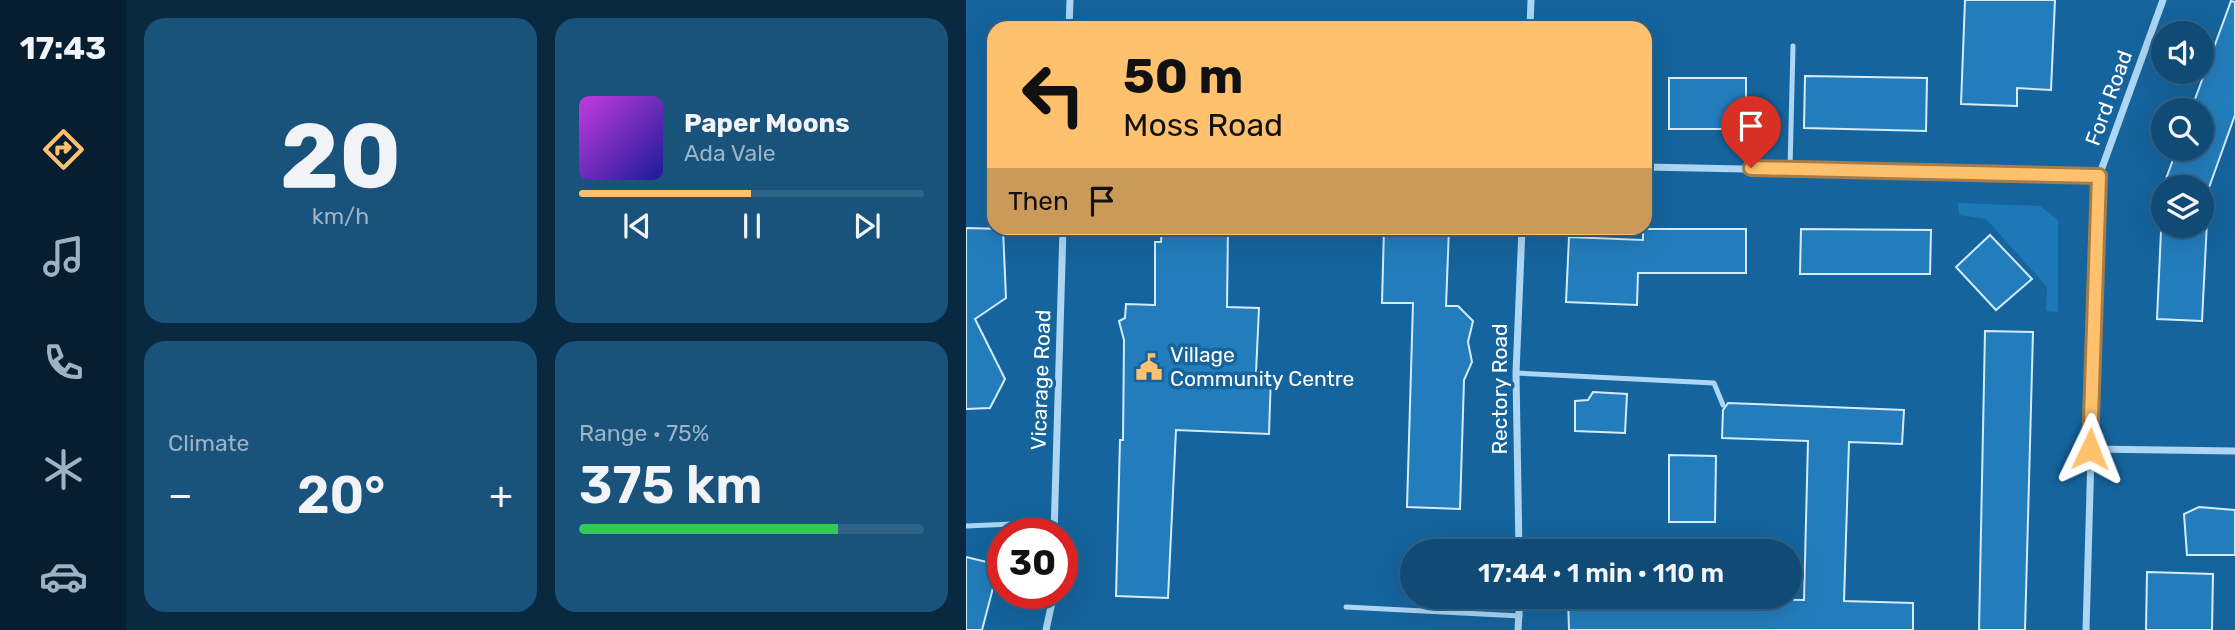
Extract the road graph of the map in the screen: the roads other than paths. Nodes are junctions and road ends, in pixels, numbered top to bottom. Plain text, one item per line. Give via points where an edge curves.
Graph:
1 (1070, 0) edge
2 (1531, 0) edge
3 (2163, 0) edge
4 (1069, 21) edge
5 (1530, 21) edge
6 (1793, 46) dead end
7 (1652, 167) edge
8 (1790, 169) junction
9 (2099, 176) junction
10 (1063, 235) edge
11 (1522, 235) edge
12 (1516, 373) junction
13 (1723, 405) dead end
14 (2090, 449) junction
15 (2235, 451) edge
16 (1054, 518) edge
17 (987, 525) edge
18 (966, 526) edge
19 (1519, 539) edge
20 (1346, 607) dead end
21 (1051, 609) edge
22 (1520, 609) edge
23 (1520, 616) junction
24 (1046, 630) edge
25 (1518, 630) edge
26 (2086, 630) edge

1 - 4 street
2 - 5 street
3 - 9 street, Ford Road
6 - 8 lane
7 - 8 street
8 - 9 street
9 - 14 street, Ford Road
10 - 16 street, Vicarage Road
11 - 12 street, Rectory Road
12 - 13 lane via 1714,383
12 - 19 street, Rectory Road
14 - 15 street
14 - 26 street, Ford Road
17 - 18 lane
20 - 23 lane
21 - 24 street
22 - 23 street
23 - 25 street

